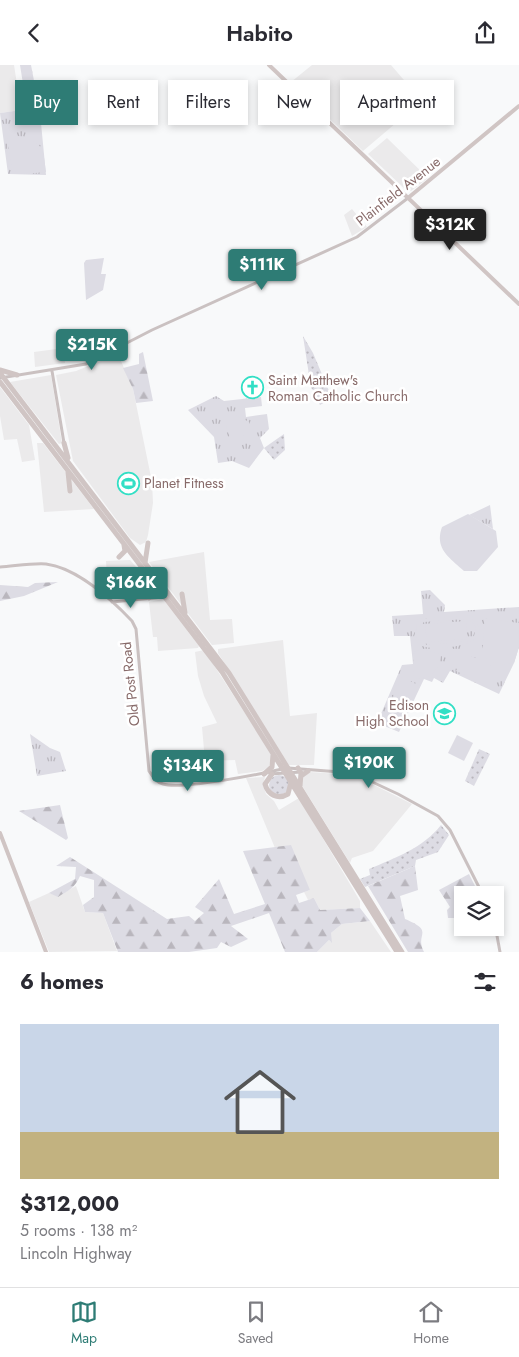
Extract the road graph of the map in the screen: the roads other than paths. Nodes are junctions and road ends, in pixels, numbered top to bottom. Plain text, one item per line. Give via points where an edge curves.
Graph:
1 (269, 65) edge
2 (519, 106) edge
3 (408, 198) junction
4 (519, 304) edge
5 (52, 371) junction
6 (17, 375) junction
7 (1, 376) edge
8 (64, 443) junction
9 (57, 446) junction
10 (62, 463) junction
11 (71, 465) junction
12 (80, 486) junction
13 (118, 536) junction
14 (131, 545) junction
15 (138, 560) junction
16 (145, 563) junction
17 (0, 567) edge
18 (150, 576) junction
19 (182, 594) dead end
20 (168, 596) junction
21 (149, 598) junction
22 (112, 602) junction
23 (185, 614) junction
24 (273, 752) junction
25 (287, 770) junction
26 (310, 770) joint
27 (300, 772) junction
28 (268, 774) junction
29 (291, 781) junction
30 (300, 787) junction
31 (0, 833) edge
32 (479, 886) edge
33 (497, 936) edge
34 (46, 952) edge
35 (397, 952) edge
36 (402, 952) edge
37 (500, 952) edge

1 - 3 main road
2 - 3 main road, Plainfield Avenue
3 - 4 main road
3 - 5 street, Plainfield Avenue via 368,230 331,250 152,330 86,364
5 - 6 street, Plainfield Avenue
5 - 8 street
6 - 7 highway
6 - 7 street, Plainfield Avenue
7 - 9 highway
7 - 10 highway
8 - 9 highway
8 - 11 highway
9 - 11 highway
10 - 12 highway
10 - 12 highway via 68,472 70,491
11 - 14 highway
12 - 13 highway
13 - 15 highway
13 - 15 highway via 126,548 119,557
14 - 16 highway
14 - 16 highway via 141,547 148,543
15 - 18 highway
16 - 20 highway
17 - 22 street, Old Post Road via 46,564 80,578
18 - 20 highway
18 - 21 highway
19 - 23 highway
20 - 21 street
20 - 23 highway
20 - 24 highway via 227,678
21 - 22 street
22 - 28 street, Old Post Road via 136,629 149,771 153,777 172,785
23 - 25 highway via 232,679
24 - 25 highway
24 - 28 highway via 273,765
25 - 27 street, Old Post Road
25 - 28 street, Old Post Road
25 - 29 highway
25 - 30 highway
26 - 27 highway
26 - 32 street via 348,771 438,816 457,842
27 - 30 highway
28 - 29 highway via 266,784 274,796 288,794
29 - 35 highway
30 - 36 highway
31 - 34 main road
33 - 37 street

